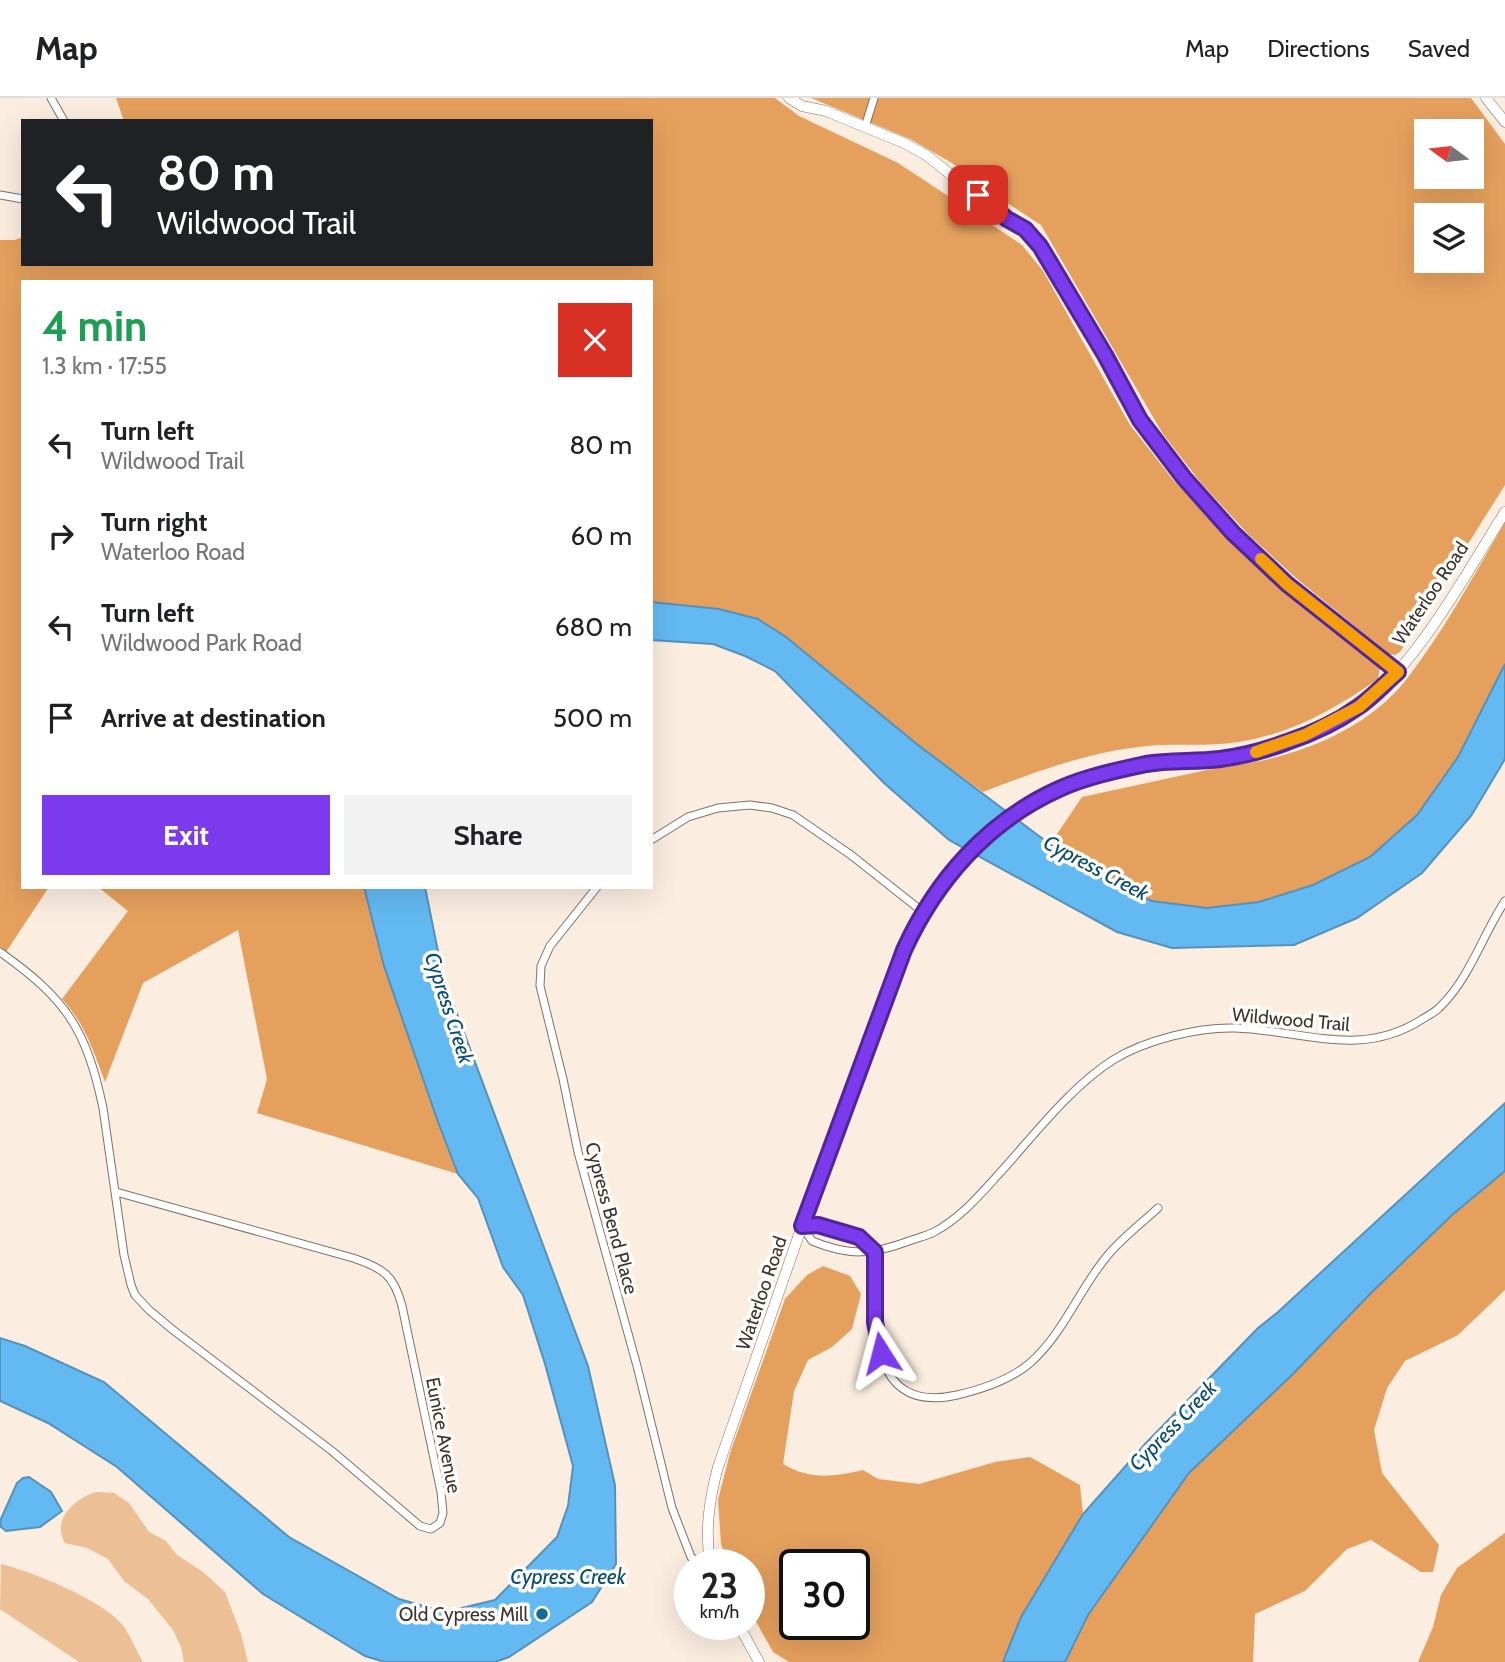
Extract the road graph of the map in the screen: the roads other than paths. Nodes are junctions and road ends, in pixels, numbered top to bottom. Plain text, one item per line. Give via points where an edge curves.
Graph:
1 (51, 98) edge
2 (789, 98) edge
3 (874, 98) edge
4 (1486, 98) edge
5 (63, 119) edge
6 (1505, 122) edge
7 (865, 127) junction
8 (0, 195) edge
9 (21, 199) edge
10 (1505, 512) edge
11 (1398, 672) junction
12 (653, 839) edge
13 (595, 889) edge
14 (1505, 901) edge
15 (923, 912) junction
16 (0, 952) edge
17 (116, 1192) junction
18 (1158, 1208) dead end
19 (802, 1226) junction
20 (875, 1252) junction
21 (688, 1549) edge
22 (708, 1549) edge
23 (747, 1640) edge
24 (759, 1662) edge

1 - 5 street
2 - 7 street
3 - 7 street
4 - 6 street
7 - 11 street via 926,155 1025,229 1068,292 1140,420 1184,478 1287,584
8 - 9 street
10 - 11 street, Waterloo Road
11 - 15 street, Waterloo Road via 1359,707 1289,742 1221,759 1148,764 1076,782 1041,799 993,829 963,857
12 - 15 street via 688,817 718,808 772,808 793,815
13 - 21 street, Cypress Bend Place via 550,946 541,966 540,986 578,1152 672,1508
14 - 20 street, Wildwood Trail via 1465,976 1437,1010 1407,1029 1375,1040 1342,1041 1232,1028 1188,1032 1145,1045 1114,1059 1083,1084 968,1207 934,1232
15 - 19 street, Waterloo Road via 898,963
16 - 17 street via 44,986 72,1018 99,1087
17 - 17 street, Eunice Avenue via 131,1285 149,1310 332,1451 420,1526 431,1529 440,1523 441,1492 402,1306 390,1278 353,1258
18 - 20 street via 1108,1255 1050,1342 1028,1364 1001,1381 941,1399 910,1394 888,1372 875,1322
19 - 20 street via 818,1225 859,1237
19 - 20 street, Wildwood Trail via 812,1241 831,1249
19 - 22 street, Waterloo Road via 718,1467 706,1530
23 - 24 street

